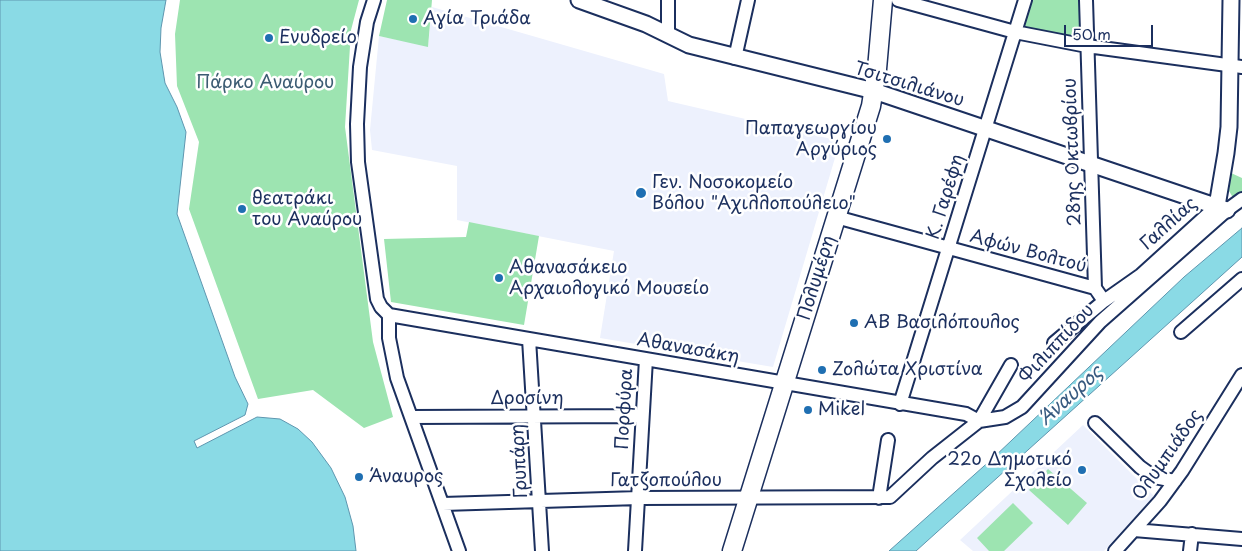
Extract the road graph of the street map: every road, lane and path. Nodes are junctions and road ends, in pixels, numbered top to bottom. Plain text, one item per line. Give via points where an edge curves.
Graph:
1 (374, 0) edge
2 (579, 0) edge
3 (668, 0) edge
4 (748, 0) edge
5 (883, 0) edge
6 (898, 0) edge
7 (1025, 0) edge
8 (1086, 0) edge
9 (1231, 0) edge
10 (1015, 32) junction
11 (668, 35) junction
12 (1087, 46) junction
13 (734, 58) junction
14 (1237, 66) edge
15 (874, 91) junction
16 (985, 128) junction
17 (1090, 164) junction
18 (1242, 199) edge
19 (1222, 208) junction
20 (836, 217) junction
21 (948, 248) junction
22 (1242, 279) edge
23 (1095, 288) junction
24 (1104, 301) junction
25 (389, 315) junction
26 (1181, 332) dead end
27 (529, 339) junction
28 (1054, 343) dead end
29 (646, 359) junction
30 (1011, 365) dead end
31 (1242, 375) edge
32 (784, 383) junction
33 (900, 404) junction
34 (535, 416) junction
35 (642, 416) junction
36 (411, 417) junction
37 (979, 421) junction
38 (1095, 422) dead end
39 (888, 440) dead end
40 (1175, 481) junction
41 (884, 497) junction
42 (639, 498) junction
43 (748, 499) junction
44 (540, 500) junction
45 (443, 504) junction
46 (1134, 530) junction
47 (1192, 534) junction
48 (1242, 538) edge
49 (459, 551) edge
50 (542, 551) edge
51 (635, 551) edge
52 (732, 551) edge
53 (1115, 551) edge
54 (1190, 551) edge

1 - 25 street via 360,67 358,162 377,299
2 - 11 street, Τσιτσιλιάνου
3 - 11 street
4 - 13 street
5 - 15 main road, Πολυμέρη
6 - 10 street
7 - 10 street, Κ. Γαρέφη
8 - 12 street, 28ης Οκτωβρίου
9 - 14 street, Γαλλίας
10 - 12 street
10 - 16 street, Κ. Γαρέφη
11 - 13 street, Τσιτσιλιάνου
12 - 14 street
12 - 17 street, 28ης Οκτωβρίου
13 - 15 street, Τσιτσιλιάνου
14 - 19 street, Γαλλίας
15 - 16 street, Τσιτσιλιάνου
15 - 20 main road, Πολυμέρη
16 - 17 street, Τσιτσιλιάνου
16 - 21 street, Κ. Γαρέφη
17 - 19 street, Τσιτσιλιάνου
17 - 23 street, 28ης Οκτωβρίου
18 - 19 street, Φιλιππίδου
19 - 24 street, Γαλλίας
19 - 37 street, Φιλιππίδου via 1100,322 1022,406 1005,417
20 - 21 street, Αφών Βολτού
20 - 32 main road, Πολυμέρη
21 - 23 street, Αφών Βολτού
21 - 33 street, Κ. Γαρέφη
22 - 26 street
23 - 24 street
24 - 28 street, Γαλλίας
25 - 27 street, Αθανασάκη
25 - 36 street via 388,338
27 - 29 street, Αθανασάκη
27 - 34 street, Γρυπάρη
29 - 32 street, Αθανασάκη
29 - 35 street, Πορφύρα
30 - 37 street
31 - 40 street, Ολυμπιάδος
32 - 33 street, Αθανασάκη
32 - 43 main road, Πολυμέρη
33 - 37 street, Αθανασάκη via 966,414
34 - 35 street, Δροσίνη
34 - 36 street, Δροσίνη
34 - 44 street, Γρυπάρη
35 - 42 street, Πορφύρα
36 - 45 street
37 - 41 street, Φιλιππίδου
38 - 40 street via 1140,467 1154,476
39 - 41 street
40 - 46 street, Ολυμπιάδος
41 - 43 street, Γατζοπούλου
42 - 43 street, Γατζοπούλου
42 - 44 street, Γατζοπούλου
42 - 51 street, Πορφύρα
43 - 52 main road, Πολυμέρη
44 - 45 street, Γατζοπούλου
44 - 50 street, Γρυπάρη
45 - 49 street
46 - 47 street
46 - 53 street, Ολυμπιάδος
47 - 48 street
47 - 54 street

